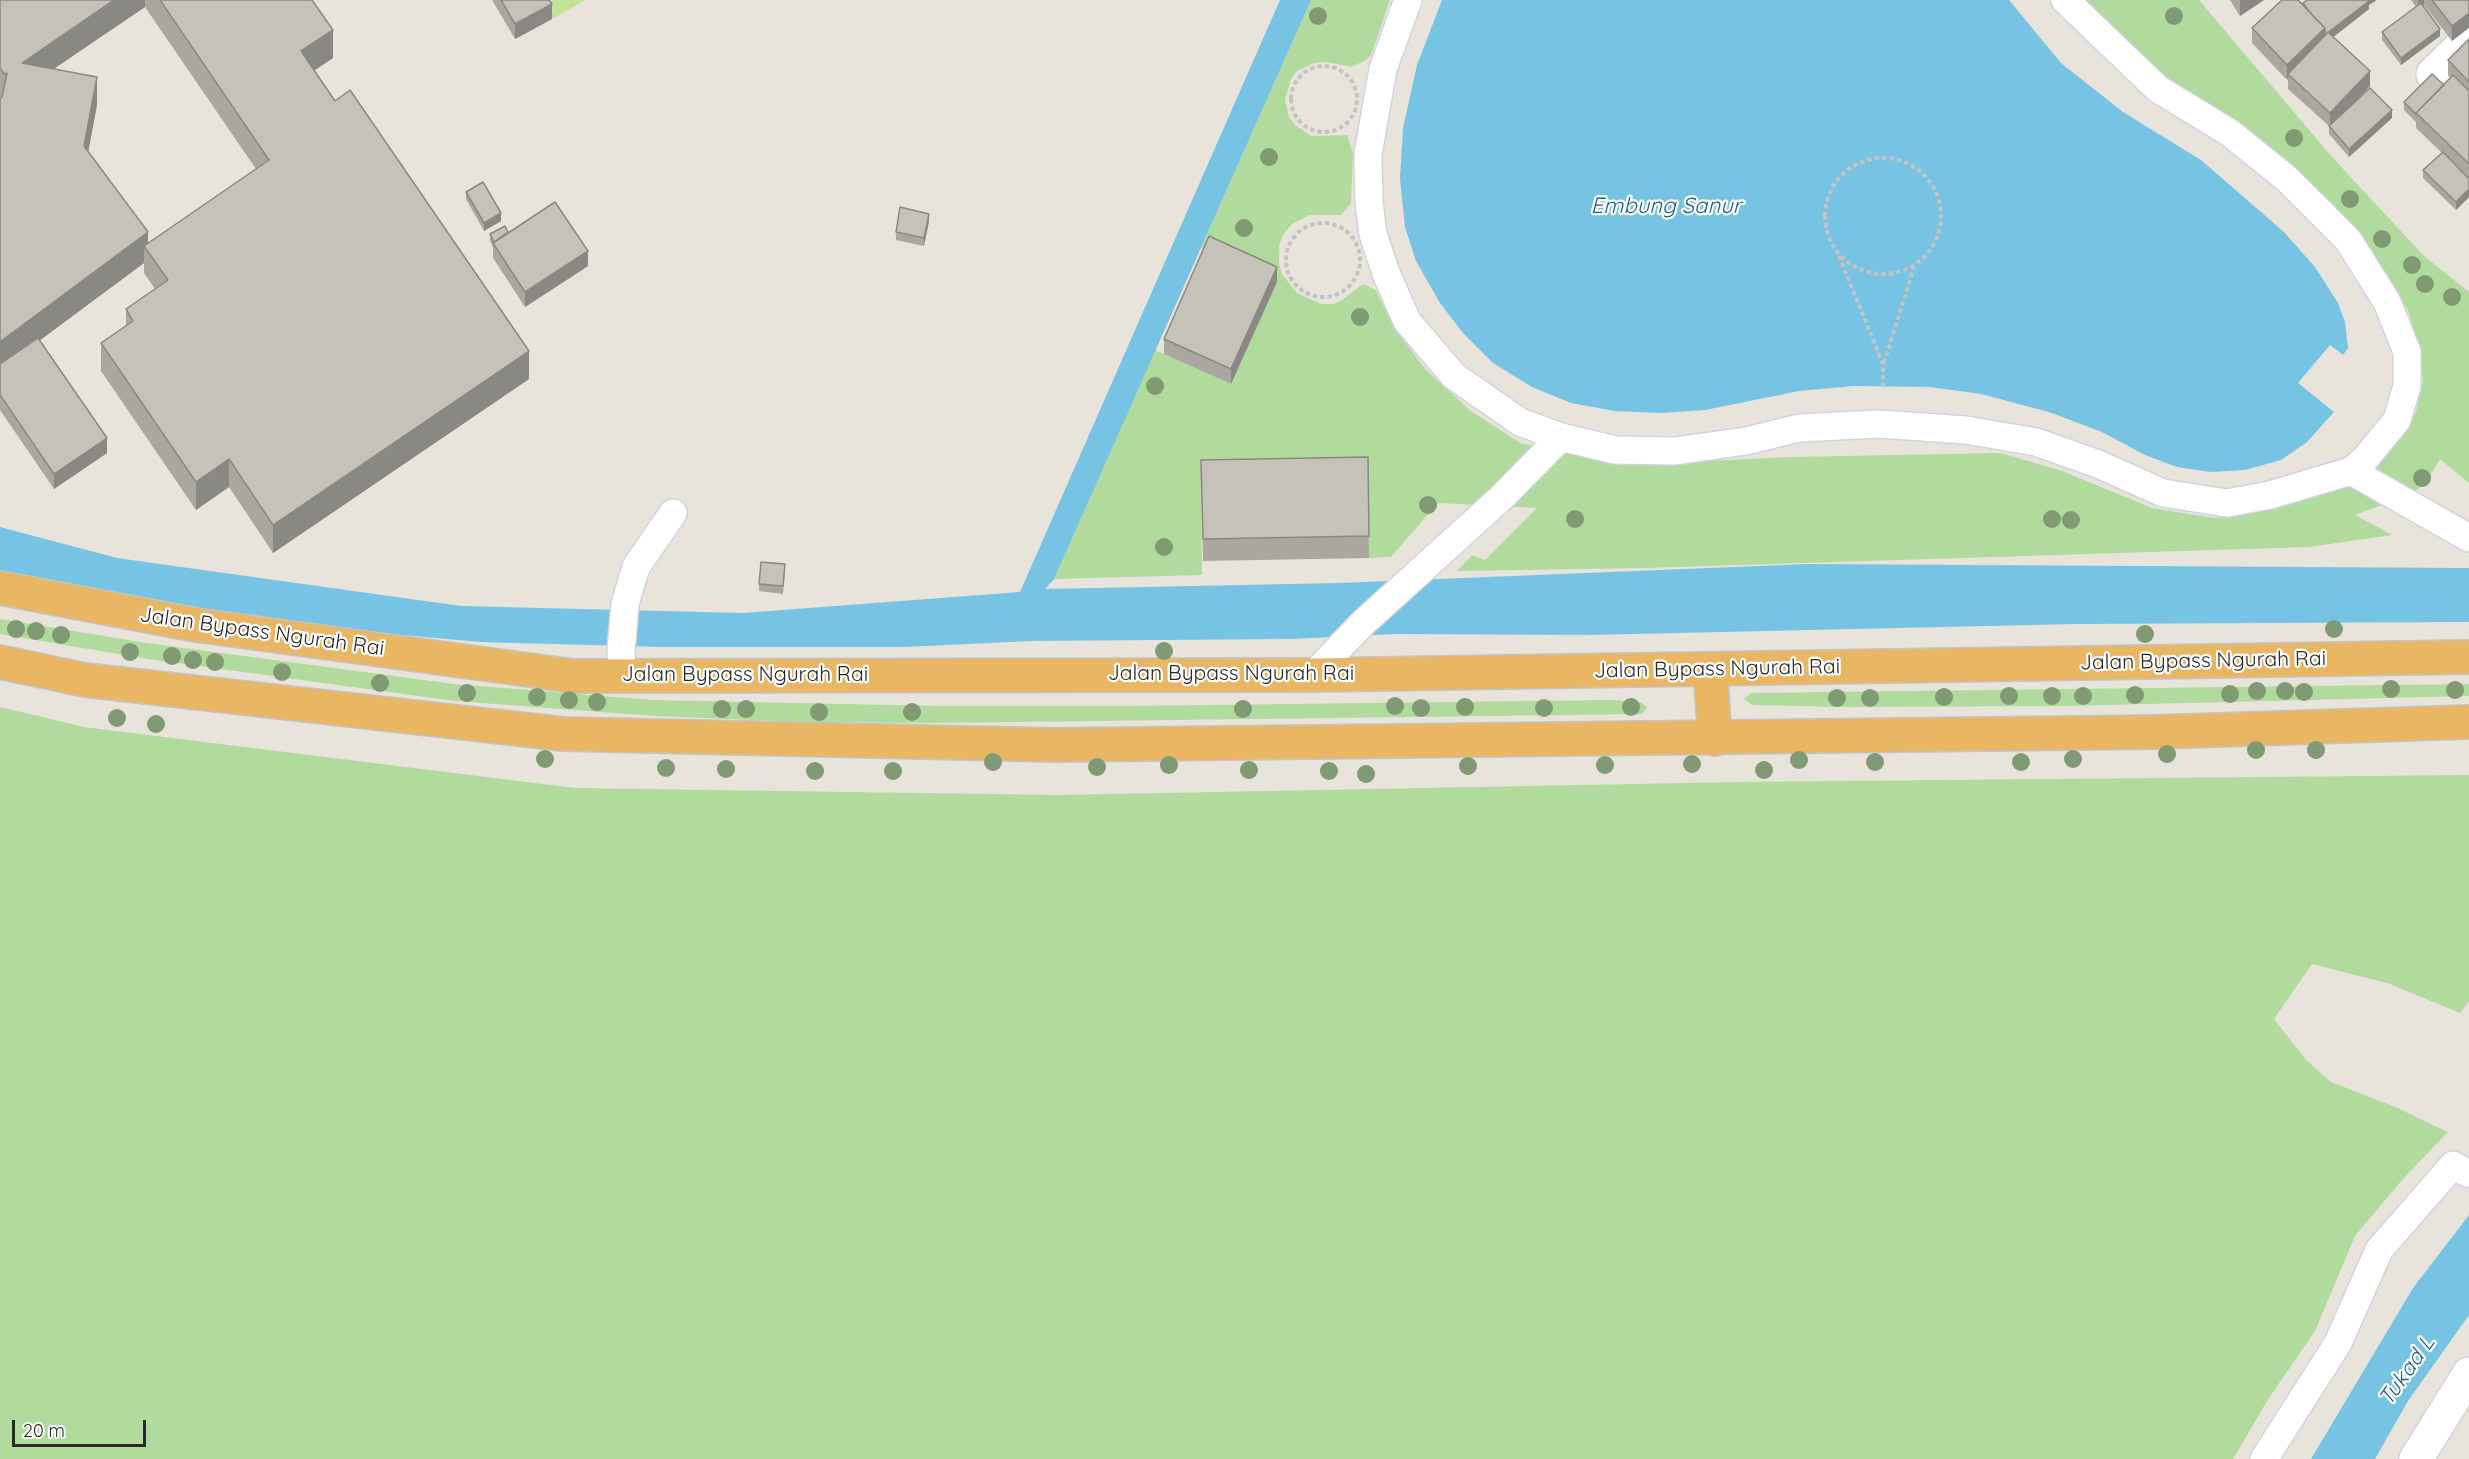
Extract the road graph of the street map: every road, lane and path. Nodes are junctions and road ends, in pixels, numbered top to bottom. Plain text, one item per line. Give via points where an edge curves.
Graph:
1 (1408, 0) edge
2 (2065, 0) edge
3 (2469, 39) edge
4 (2433, 74) edge
5 (1351, 118) joint
6 (1839, 255) junction
7 (1916, 264) junction
8 (1353, 281) joint
9 (1883, 364) junction
10 (1883, 388) dead end
11 (1561, 437) junction
12 (2350, 471) junction
13 (673, 513) dead end
14 (2463, 534) edge
15 (0, 588) edge
16 (2469, 657) edge
17 (0, 662) edge
18 (621, 663) junction
19 (1710, 669) junction
20 (1312, 675) junction
21 (2469, 722) edge
22 (1715, 739) junction
23 (2467, 1173) dead end
24 (2469, 1374) edge
25 (2264, 1459) edge
26 (2416, 1459) edge

1 - 11 lane via 1383,69 1368,154 1373,234 1386,273 1407,321 1455,376 1520,422
2 - 12 lane via 2158,89 2230,133 2287,179 2348,240 2387,302 2407,352 2407,386 2397,420
3 - 4 street
5 - 5 path via 1357,98 1355,87 1341,71 1319,66 1294,84 1292,106 1302,124 1322,132 1333,131
6 - 7 path via 1856,268 1873,274 1892,274
6 - 7 path via 1828,238 1824,219 1826,198 1835,180 1850,166 1868,158 1889,157 1909,163 1924,174 1941,206 1941,225 1935,243
6 - 9 path
7 - 9 path
8 - 8 path via 1360,258 1357,246 1342,228 1319,222 1297,234 1286,255 1286,267 1299,288 1309,294 1334,296
9 - 10 path
11 - 12 lane via 1616,450 1675,451 1746,441 1799,428 1879,423 1966,430 2036,442 2163,493 2227,503 2270,495
11 - 20 lane
12 - 14 lane
13 - 18 lane via 636,567 625,604
15 - 18 highway, Jalan Bypass Ngurah Rai via 207,627 573,676
16 - 19 highway, Jalan Bypass Ngurah Rai
17 - 22 highway via 85,680 563,734 1057,745
18 - 20 highway, Jalan Bypass Ngurah Rai
19 - 20 highway, Jalan Bypass Ngurah Rai
19 - 22 highway
21 - 22 highway
23 - 25 lane via 2453,1165 2379,1250 2338,1343
24 - 26 street

